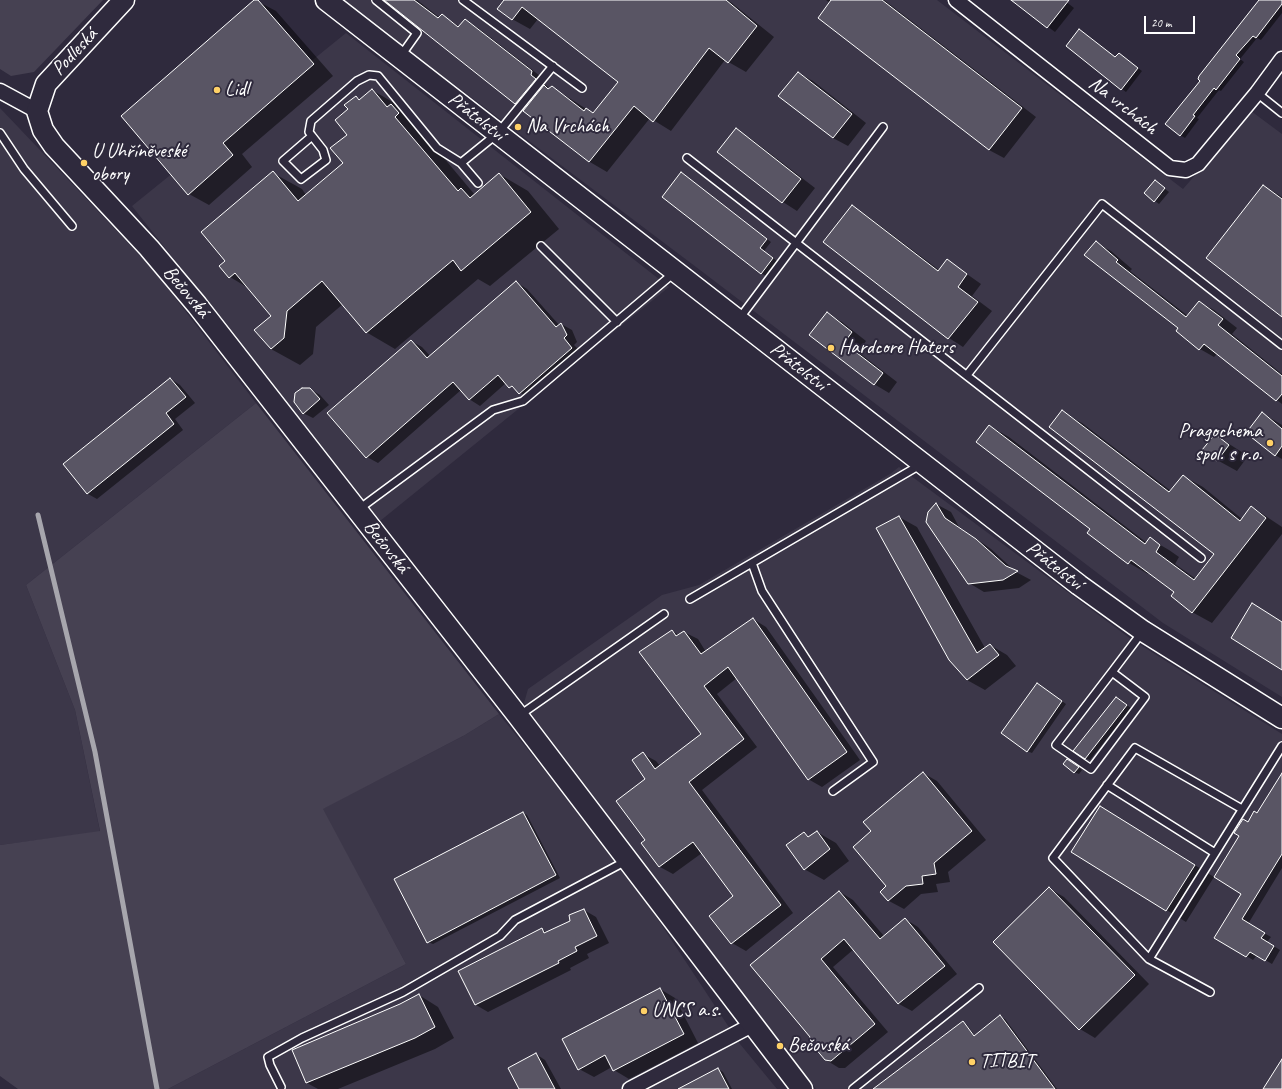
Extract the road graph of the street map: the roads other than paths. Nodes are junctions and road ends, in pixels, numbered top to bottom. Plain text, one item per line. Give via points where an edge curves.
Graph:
1 (124, 0) edge
2 (326, 0) edge
3 (376, 0) edge
4 (462, 0) edge
5 (956, 0) edge
6 (400, 57) junction
7 (1282, 59) edge
8 (553, 66) junction
9 (582, 88) dead end
10 (0, 92) edge
11 (1257, 93) junction
12 (37, 111) junction
13 (1282, 113) edge
14 (884, 126) dead end
15 (0, 133) edge
16 (498, 133) junction
17 (312, 136) junction
18 (686, 158) dead end
19 (461, 163) junction
20 (478, 183) dead end
21 (72, 226) dead end
22 (796, 243) junction
23 (541, 246) dead end
24 (675, 272) junction
25 (738, 320) junction
26 (617, 322) junction
27 (1282, 345) edge
28 (967, 375) junction
29 (922, 464) junction
30 (357, 510) junction
31 (1201, 558) dead end
32 (752, 563) junction
33 (690, 599) dead end
34 (664, 614) dead end
35 (1143, 631) junction
36 (1112, 672) junction
37 (518, 716) junction
38 (1282, 718) edge
39 (1282, 746) edge
40 (1107, 785) junction
41 (833, 791) dead end
42 (1242, 810) junction
43 (1215, 853) junction
44 (628, 860) junction
45 (1149, 959) junction
46 (978, 988) dead end
47 (1210, 992) dead end
48 (754, 1024) junction
49 (281, 1087) dead end
50 (630, 1089) edge
51 (802, 1089) edge
52 (853, 1089) edge

1 - 12 street, Podleská via 53,75 40,97
2 - 6 street, Přátelství
3 - 6 lane via 417,33
4 - 8 lane
5 - 11 street, Na vrchách via 1170,168 1186,170 1198,164
6 - 16 street, Přátelství
7 - 11 street, Na vrchách
8 - 9 lane
8 - 16 lane
10 - 12 street
11 - 13 lane
12 - 30 street, Bečovská via 43,130 54,146 149,248 197,305
14 - 22 lane
15 - 21 lane via 24,169
16 - 19 lane
16 - 24 street, Přátelství
17 - 17 lane via 324,150 326,160 301,179 283,161
17 - 19 lane via 309,132 311,121 357,81 369,75 378,76 436,148
18 - 22 lane
19 - 20 lane
22 - 25 lane
22 - 28 lane
23 - 26 lane
24 - 25 street, Přátelství
24 - 26 lane
25 - 29 street, Přátelství
26 - 30 lane via 523,401 493,410
27 - 28 lane via 1102,204
28 - 31 lane
29 - 32 lane
29 - 35 street, Přátelství
30 - 37 street, Bečovská
32 - 33 lane
32 - 41 lane via 762,591 873,762
34 - 37 lane
35 - 36 lane
35 - 38 street, Přátelství
36 - 36 lane via 1056,745 1091,769 1146,697
37 - 44 street, Bečovská
39 - 42 lane
40 - 42 lane via 1135,748
40 - 43 lane
40 - 45 lane via 1053,858
42 - 43 lane
43 - 45 lane
44 - 48 street, Bečovská
44 - 49 lane via 515,920 500,936 403,992 302,1038 268,1057
45 - 47 lane
46 - 52 lane
48 - 50 street
48 - 51 street, Bečovská

